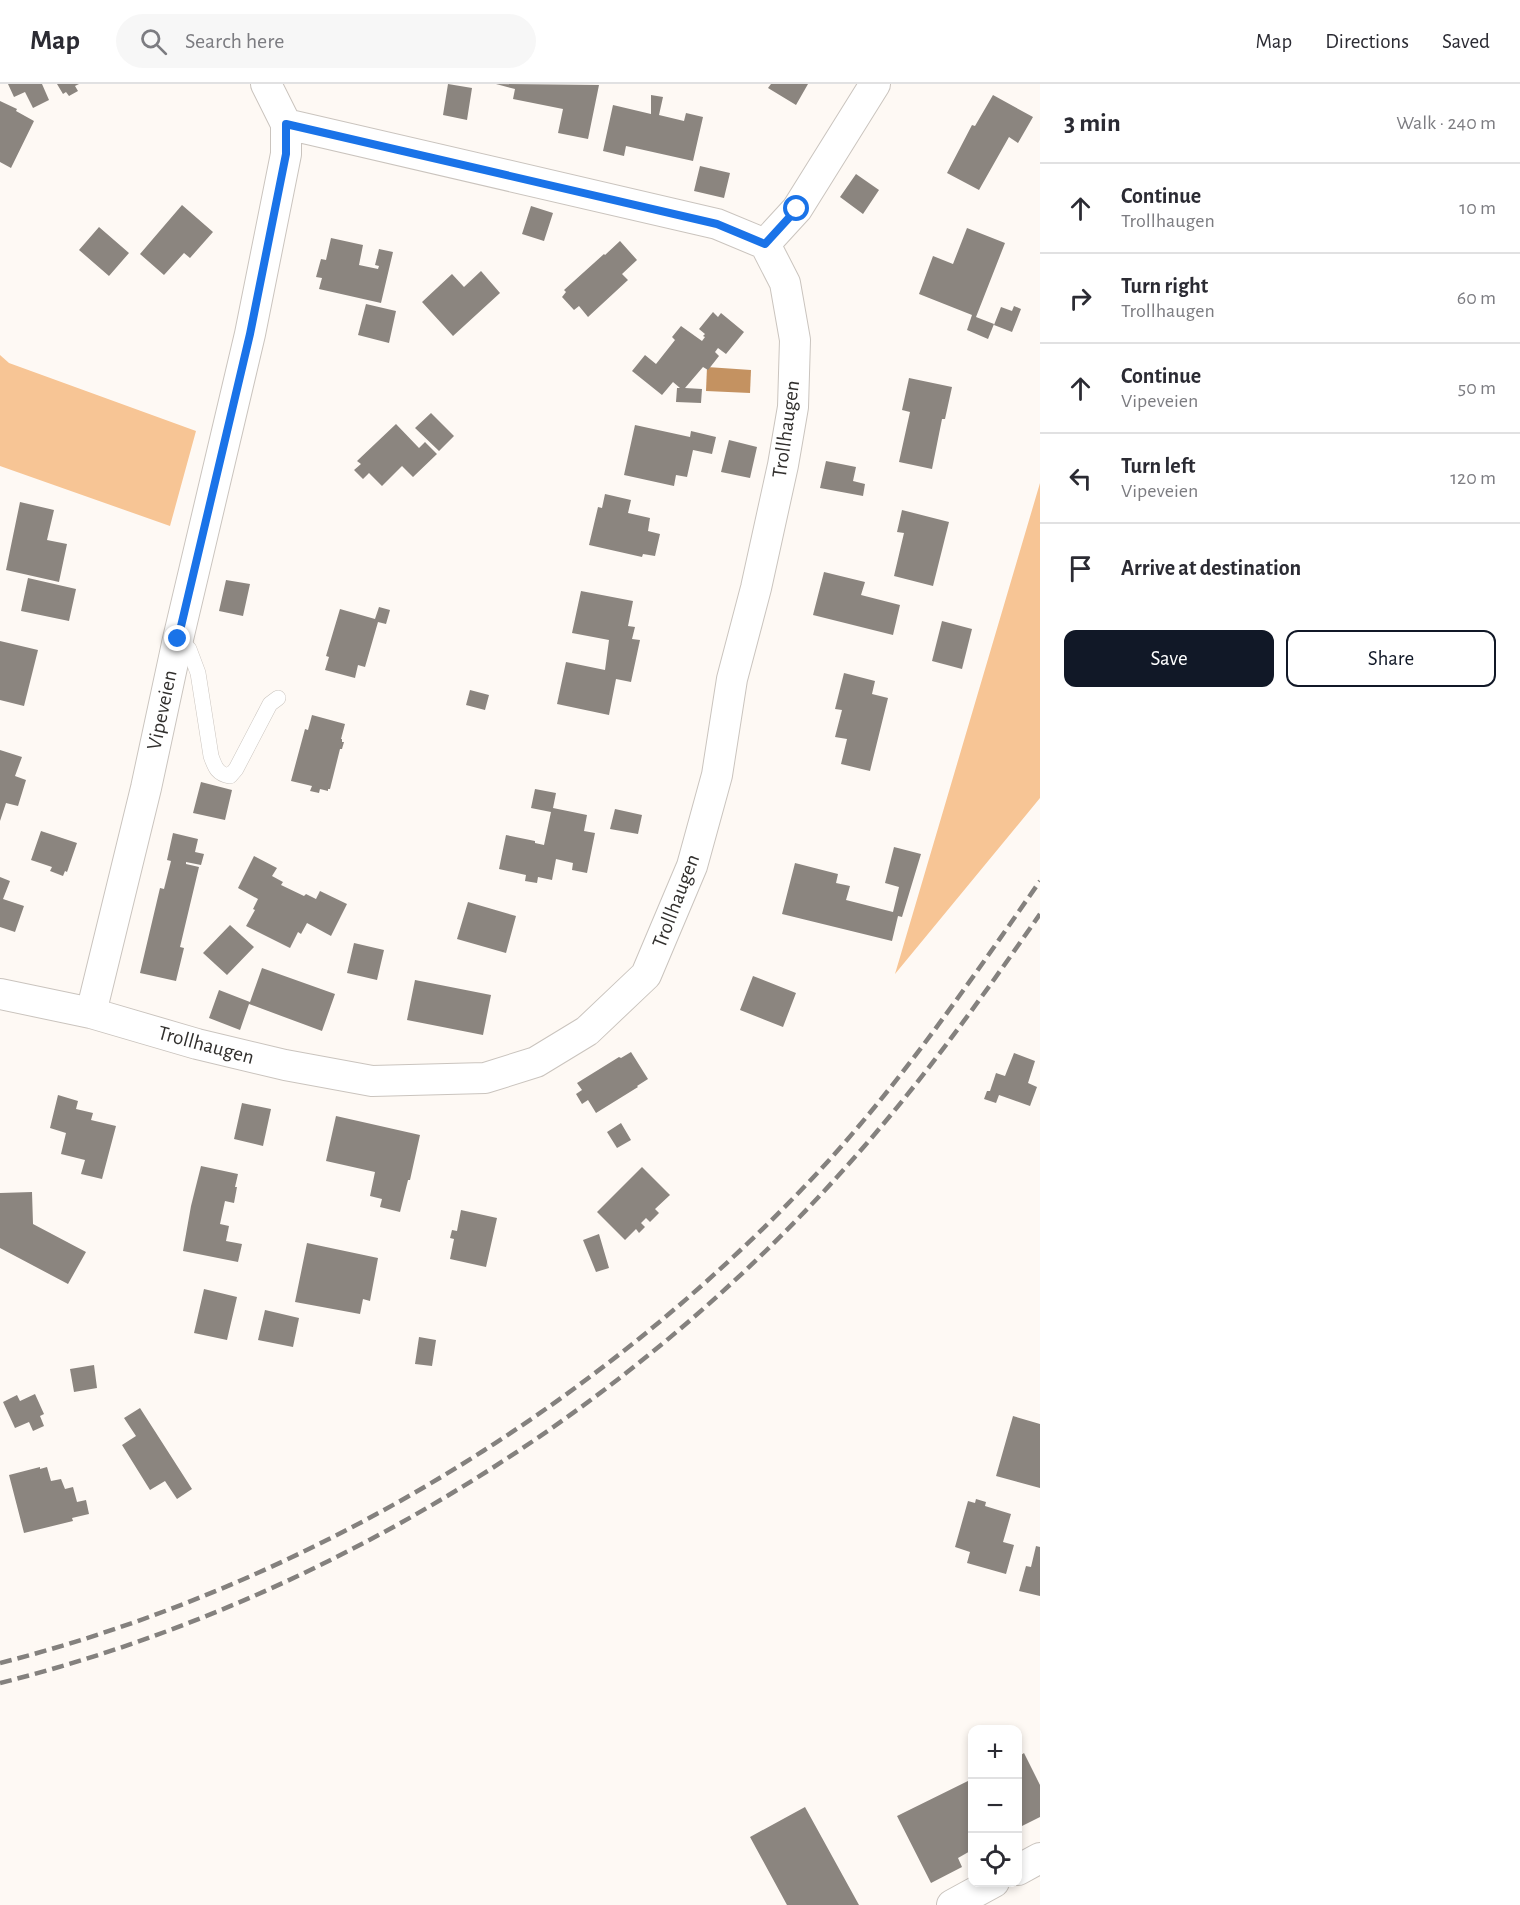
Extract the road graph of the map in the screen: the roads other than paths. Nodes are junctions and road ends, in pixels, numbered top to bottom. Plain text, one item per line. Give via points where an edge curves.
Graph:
1 (266, 84) edge
2 (875, 84) edge
3 (286, 124) junction
4 (765, 244) junction
5 (178, 639) junction
6 (278, 698) dead end
7 (0, 994) edge
8 (91, 1013) junction
9 (1040, 1858) edge
10 (1022, 1867) edge
11 (985, 1887) edge
12 (952, 1905) edge

1 - 3 street, Vipeveien
2 - 4 street via 797,209
3 - 4 street via 717,224
3 - 5 street, Vipeveien via 286,154 250,334
4 - 8 street, Trollhaugen via 785,283 795,340 793,407 758,577 732,679 717,775 692,866 646,975 587,1030 536,1062 485,1078 372,1081 263,1060
5 - 6 lane via 189,649 198,673 211,756 223,775 230,776 236,769 270,704
5 - 8 street, Vipeveien
7 - 8 street, Trollhaugen
9 - 10 street
11 - 12 street

